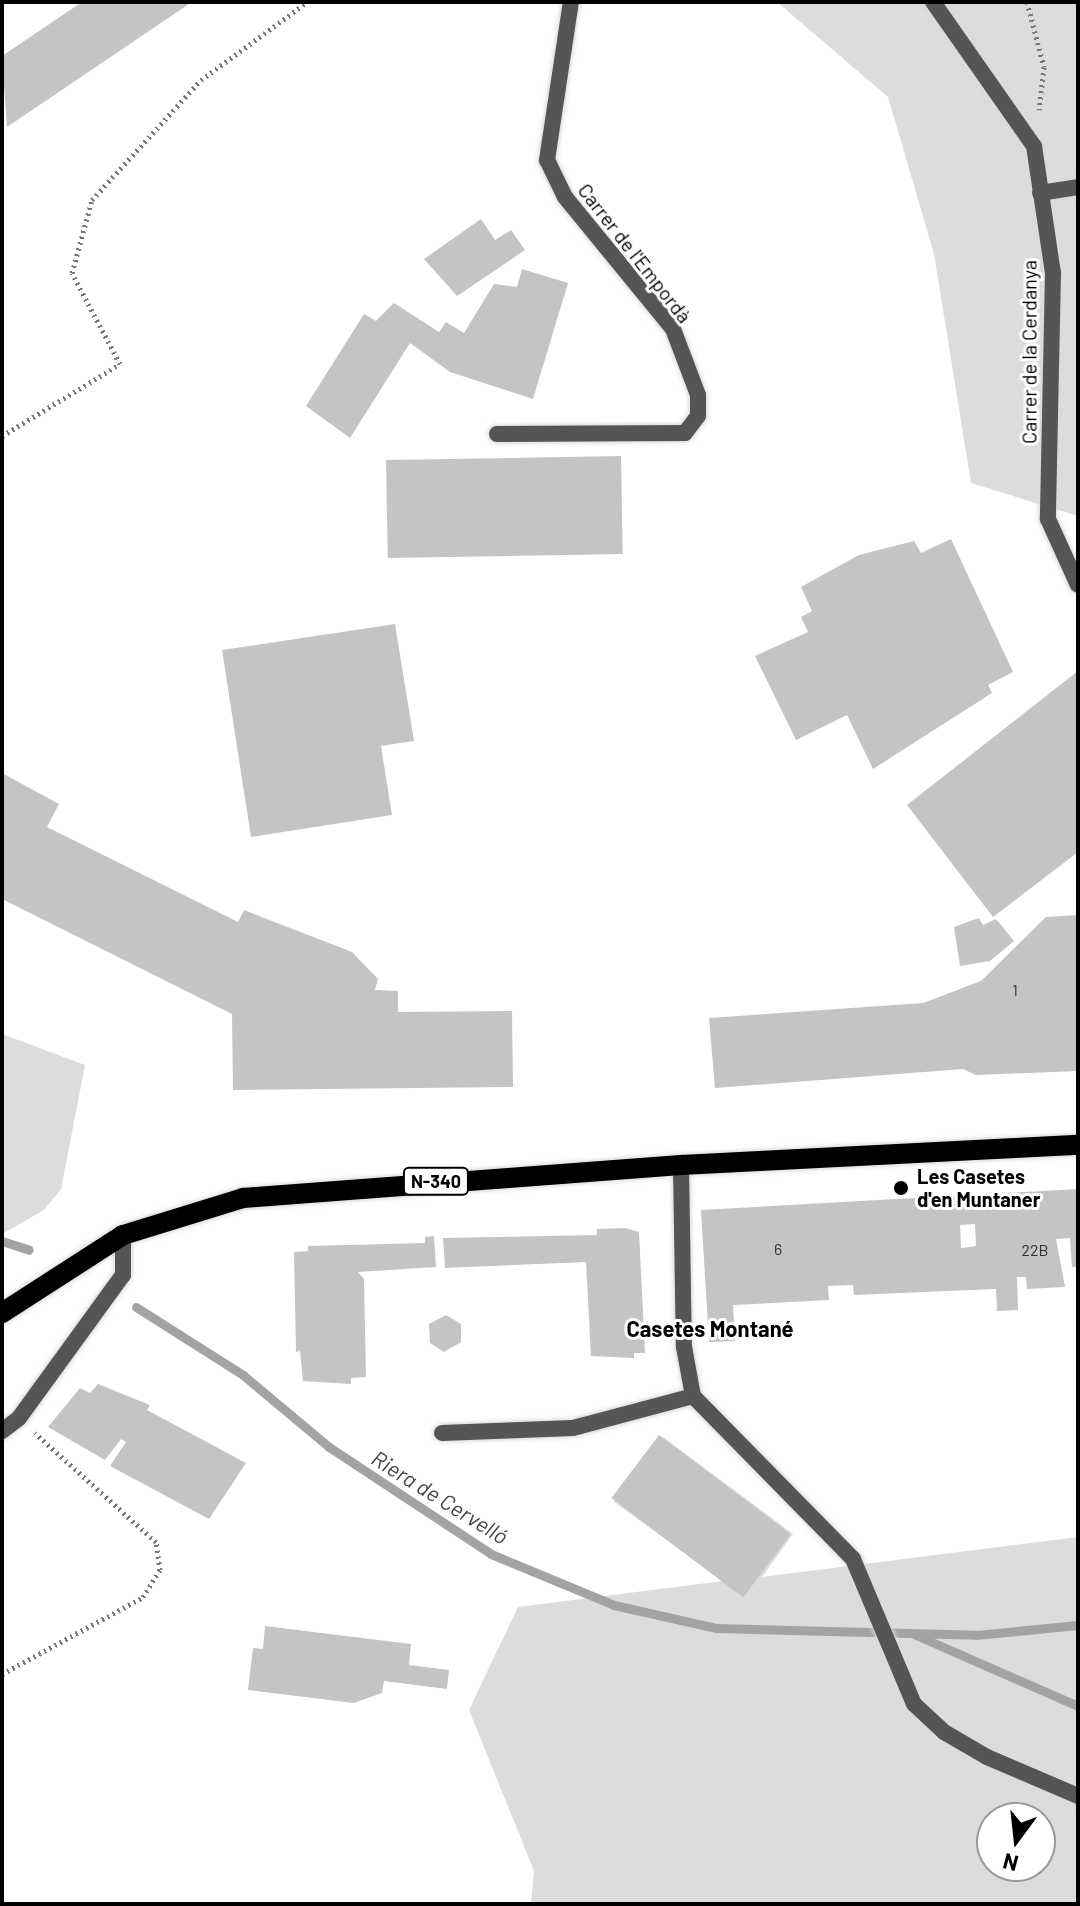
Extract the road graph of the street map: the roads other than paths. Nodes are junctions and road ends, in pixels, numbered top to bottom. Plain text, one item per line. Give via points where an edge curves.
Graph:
1 (571, 2) edge
2 (933, 2) edge
3 (1078, 187) edge
4 (1040, 193) junction
5 (497, 434) dead end
6 (1078, 585) edge
7 (1078, 1145) edge
8 (681, 1165) junction
9 (123, 1235) junction
10 (2, 1313) edge
11 (693, 1396) junction
12 (2, 1431) edge
13 (442, 1433) dead end
14 (1078, 1796) edge

1 - 5 street, Carrer de l'Empordà via 547,160 565,197 673,329 698,395 698,416 685,433
2 - 4 street, Carrer de la Cerdanya via 1034,146
3 - 4 street
4 - 6 street, Carrer de la Cerdanya via 1053,273 1048,519
7 - 8 main road, N-340
8 - 9 main road, N-340 via 243,1198
8 - 11 street via 684,1347
9 - 10 main road, N-340
9 - 12 street via 123,1275 19,1418
11 - 13 street via 573,1428
11 - 14 street via 853,1559 888,1653 914,1704 944,1732

